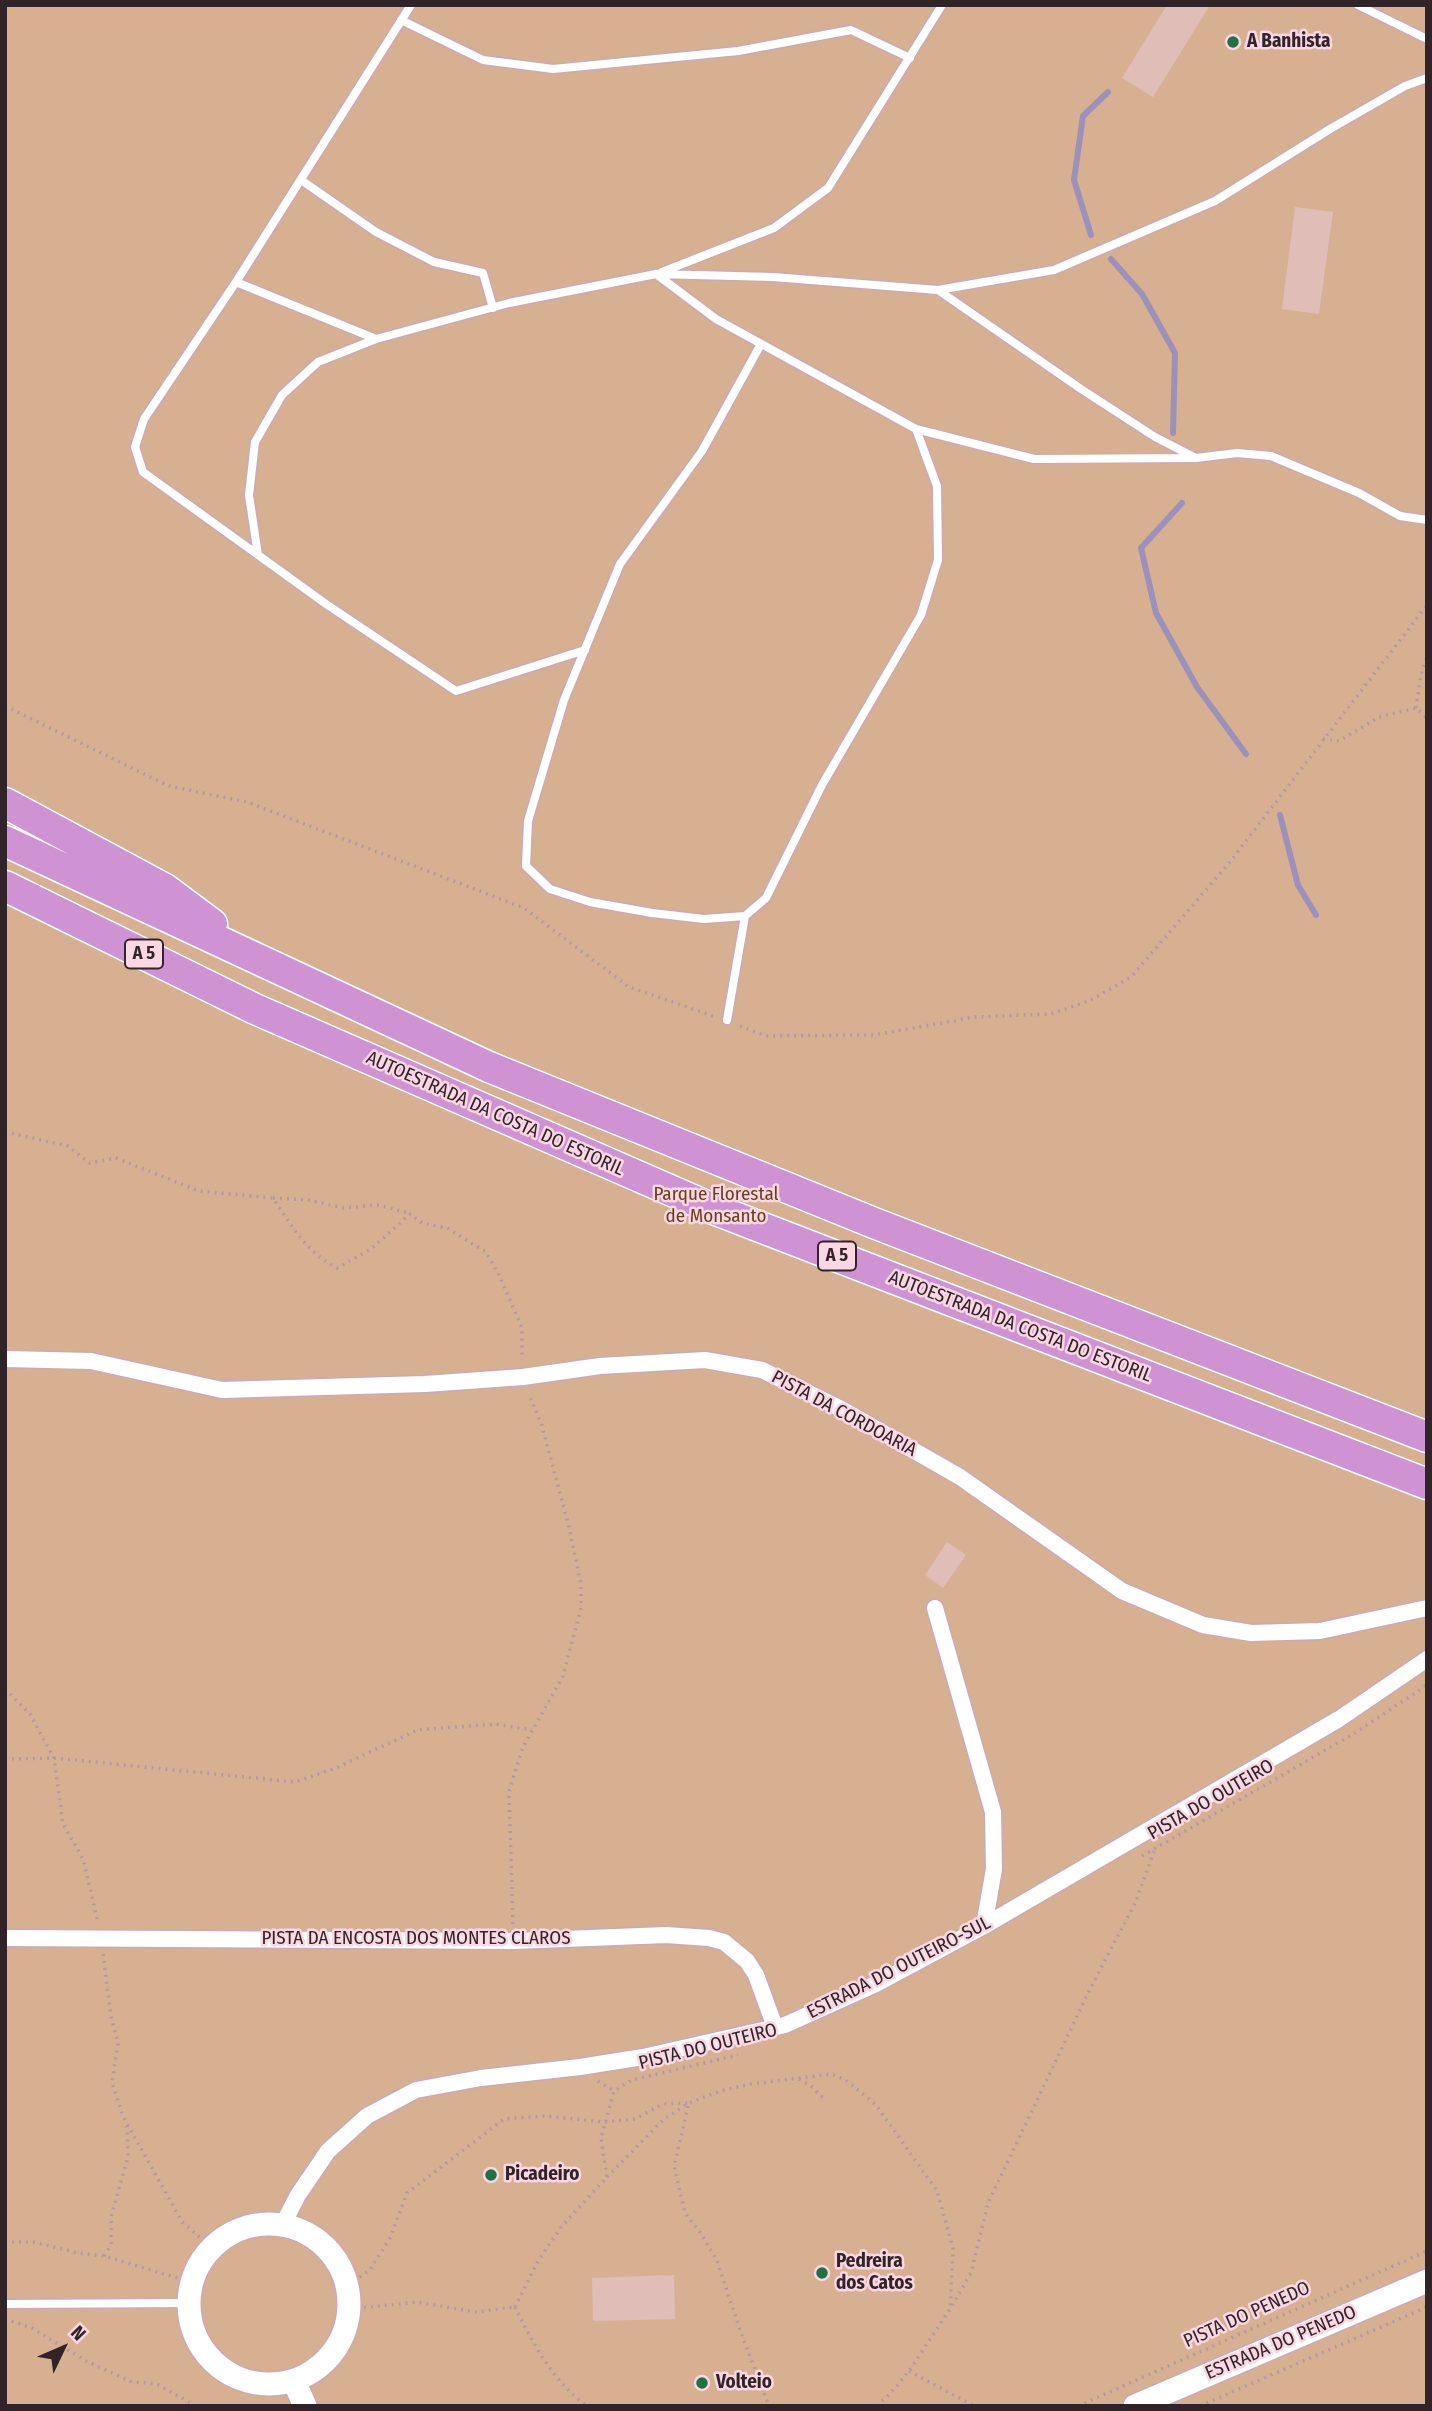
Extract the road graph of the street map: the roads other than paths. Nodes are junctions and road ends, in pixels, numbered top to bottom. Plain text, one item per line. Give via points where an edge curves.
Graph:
1 (411, 5) edge
2 (942, 5) edge
3 (1358, 5) edge
4 (401, 20) junction
5 (1427, 39) edge
6 (910, 58) junction
7 (1427, 78) edge
8 (300, 180) junction
9 (656, 274) junction
10 (236, 282) junction
11 (939, 290) junction
12 (493, 307) junction
13 (376, 339) junction
14 (761, 344) junction
15 (916, 429) junction
16 (1196, 458) junction
17 (1427, 520) edge
18 (258, 555) junction
19 (585, 650) junction
20 (5, 803) edge
21 (5, 841) edge
22 (14, 891) edge
23 (745, 916) junction
24 (262, 962) junction
25 (727, 1020) dead end
26 (5, 1359) edge
27 (1427, 1437) edge
28 (1427, 1484) edge
29 (935, 1608) dead end
30 (1427, 1608) edge
31 (1427, 1660) edge
32 (984, 1926) junction
33 (5, 1938) edge
34 (775, 2027) junction
35 (283, 2224) junction
36 (1427, 2281) edge
37 (190, 2293) junction
38 (5, 2304) edge
39 (294, 2381) junction
40 (305, 2406) edge
41 (1135, 2406) edge

1 - 4 lane
2 - 6 lane
3 - 5 lane
4 - 6 lane via 483,60 554,69 738,51 851,30
4 - 8 lane
6 - 9 lane via 828,188 774,228
7 - 11 lane via 1330,129 1215,201 1054,270
8 - 10 lane
8 - 12 lane via 376,232 434,262 483,274
9 - 11 lane via 773,277
9 - 12 lane
9 - 14 lane
10 - 13 lane
10 - 18 lane via 144,419 135,447 143,472
11 - 16 lane via 1081,389
12 - 13 lane
13 - 18 lane via 318,362 282,395 255,442 249,495
14 - 15 lane
14 - 19 lane via 702,451 620,564
15 - 16 lane via 1034,459
15 - 23 lane via 937,486 938,560 921,615 822,785 766,898
16 - 17 lane via 1237,453 1271,456 1359,493 1400,516
18 - 19 lane via 456,691
19 - 23 lane via 564,700 528,821 526,866 550,889 590,902 704,919
20 - 24 highway via 165,889
21 - 24 highway, AUTOESTRADA DA COSTA DO ESTORIL / A 5
22 - 28 highway, AUTOESTRADA DA COSTA DO ESTORIL / A 5 via 255,1009 711,1208
23 - 25 lane
24 - 27 highway, AUTOESTRADA DA COSTA DO ESTORIL / A 5 via 489,1068 704,1156
26 - 30 street, PISTA DA CORDOARIA via 91,1361 222,1390 425,1384 705,1360 762,1370 843,1410 960,1477 1122,1591 1203,1625 1251,1633 1320,1631
29 - 32 street via 993,1812 994,1869
31 - 32 street, ESTRADA DO OUTEIRO-SUL via 1339,1719
32 - 34 street, ESTRADA DO OUTEIRO-SUL via 876,1984
33 - 34 street, PISTA DA ENCOSTA DOS MONTES CLAROS via 709,1938 724,1942 747,1961
34 - 35 street, ESTRADA DO OUTEIRO-SUL via 643,2057 416,2090 367,2116 328,2151
35 - 37 street via 263,2223 226,2235 199,2263
35 - 39 street via 305,2231 339,2263 348,2285 350,2309 339,2346 312,2373
36 - 41 street, ESTRADA DO PENEDO
37 - 38 lane
37 - 39 street via 192,2328 221,2369 244,2381 269,2385
39 - 40 street

